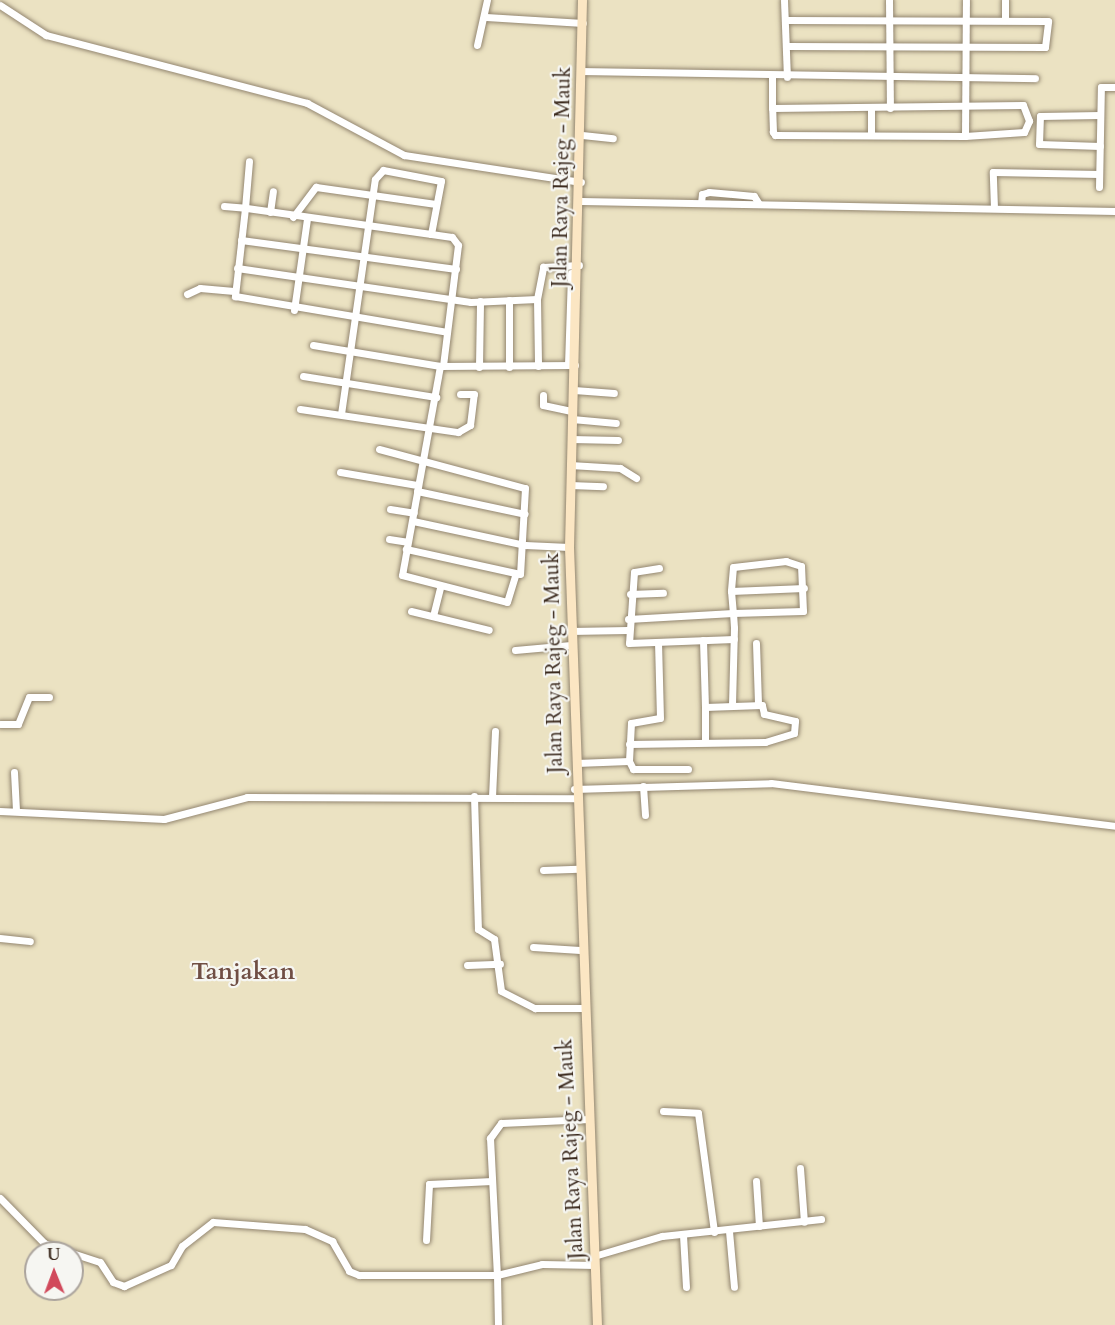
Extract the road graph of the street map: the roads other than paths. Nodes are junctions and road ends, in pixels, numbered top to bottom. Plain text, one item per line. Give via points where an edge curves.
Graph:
1 (487, 0) edge
2 (582, 0) edge
3 (784, 0) edge
4 (889, 0) edge
5 (966, 0) edge
6 (1005, 0) edge
7 (0, 5) edge
8 (486, 17) junction
9 (786, 20) junction
10 (890, 20) junction
11 (966, 20) junction
12 (1005, 20) junction
13 (583, 23) junction
14 (477, 45) dead end
15 (786, 46) junction
16 (890, 46) junction
17 (966, 46) junction
18 (583, 70) junction
19 (772, 77) junction
20 (787, 77) junction
21 (891, 77) junction
22 (966, 77) junction
23 (1035, 78) dead end
24 (1115, 87) edge
25 (871, 107) junction
26 (966, 107) junction
27 (772, 108) junction
28 (890, 108) junction
29 (1100, 115) junction
30 (582, 135) junction
31 (871, 135) junction
32 (965, 136) junction
33 (613, 138) dead end
34 (1100, 146) junction
35 (249, 161) dead end
36 (1099, 174) junction
37 (581, 182) junction
38 (1099, 187) dead end
39 (273, 191) dead end
40 (373, 198) junction
41 (581, 201) junction
42 (701, 203) junction
43 (436, 204) junction
44 (759, 204) junction
45 (225, 206) dead end
46 (245, 208) junction
47 (994, 208) junction
48 (1115, 211) edge
49 (270, 212) junction
50 (293, 216) junction
51 (308, 219) junction
52 (368, 227) junction
53 (431, 234) junction
54 (241, 240) junction
55 (303, 249) junction
56 (364, 257) junction
57 (575, 265) junction
58 (237, 268) junction
59 (456, 270) junction
60 (298, 278) junction
61 (360, 288) junction
62 (234, 291) junction
63 (186, 294) dead end
64 (537, 299) junction
65 (509, 300) junction
66 (451, 301) junction
67 (480, 301) junction
68 (294, 310) junction
69 (354, 318) junction
70 (447, 332) junction
71 (313, 345) dead end
72 (350, 351) junction
73 (572, 365) junction
74 (442, 366) junction
75 (509, 366) junction
76 (538, 366) junction
77 (479, 367) junction
78 (303, 376) dead end
79 (346, 382) junction
80 (574, 390) junction
81 (614, 393) dead end
82 (460, 394) dead end
83 (543, 395) dead end
84 (436, 397) junction
85 (300, 409) dead end
86 (341, 414) junction
87 (572, 415) junction
88 (616, 423) dead end
89 (431, 428) junction
90 (571, 439) junction
91 (618, 440) dead end
92 (379, 449) dead end
93 (424, 458) junction
94 (570, 465) junction
95 (340, 472) dead end
96 (636, 478) dead end
97 (570, 485) junction
98 (603, 486) dead end
99 (417, 488) junction
100 (390, 509) dead end
101 (525, 514) junction
102 (413, 517) junction
103 (389, 539) dead end
104 (525, 545) junction
105 (406, 546) junction
106 (569, 547) junction
107 (659, 568) dead end
108 (519, 574) junction
109 (440, 588) junction
110 (804, 588) junction
111 (731, 591) junction
112 (663, 593) dead end
113 (630, 594) junction
114 (411, 611) dead end
115 (733, 613) junction
116 (433, 616) junction
117 (628, 619) junction
118 (489, 630) dead end
119 (628, 630) junction
120 (570, 631) junction
121 (734, 639) junction
122 (704, 640) junction
123 (658, 643) junction
124 (756, 643) dead end
125 (571, 645) junction
126 (515, 650) dead end
127 (49, 697) dead end
128 (758, 704) junction
129 (732, 705) junction
130 (705, 706) junction
131 (0, 724) edge
132 (495, 730) dead end
133 (705, 741) junction
134 (629, 744) junction
135 (629, 761) junction
136 (576, 763) junction
137 (688, 769) dead end
138 (14, 772) dead end
139 (643, 786) junction
140 (576, 794) junction
141 (474, 796) junction
142 (492, 797) junction
143 (0, 811) edge
144 (16, 811) junction
145 (645, 815) dead end
146 (1115, 826) edge
147 (578, 869) junction
148 (543, 870) dead end
149 (0, 938) edge
150 (30, 941) dead end
151 (533, 947) dead end
152 (580, 950) junction
153 (500, 964) junction
154 (467, 965) dead end
155 (583, 1008) junction
156 (663, 1111) dead end
157 (589, 1119) junction
158 (800, 1168) dead end
159 (492, 1181) junction
160 (756, 1181) dead end
161 (0, 1198) edge
162 (821, 1219) dead end
163 (804, 1222) junction
164 (759, 1226) junction
165 (729, 1231) junction
166 (714, 1232) junction
167 (683, 1235) junction
168 (426, 1240) dead end
169 (43, 1241) edge
170 (84, 1257) edge
171 (594, 1261) junction
172 (496, 1275) junction
173 (686, 1287) dead end
174 (734, 1287) dead end
175 (498, 1325) edge
176 (597, 1325) edge

1 - 8 street
2 - 13 main road, Jalan Raya Rajeg - Mauk
3 - 9 street
4 - 10 street
5 - 11 street
6 - 12 street
7 - 37 street via 46,35 307,103 404,155
8 - 13 street
8 - 14 street
9 - 10 street
9 - 15 street
10 - 11 street
10 - 16 street
11 - 12 street
11 - 17 street
12 - 17 street via 1047,20 1047,46
13 - 18 main road, Jalan Raya Rajeg - Mauk
15 - 16 street
15 - 20 street
16 - 17 street
16 - 21 street
17 - 22 street
18 - 19 street
18 - 30 main road, Jalan Raya Rajeg - Mauk
19 - 20 street
19 - 27 street
20 - 21 street
21 - 22 street
21 - 28 street
22 - 23 street
22 - 26 street
24 - 29 street via 1101,87
25 - 27 street
25 - 28 street
25 - 31 street
26 - 28 street
26 - 32 street
26 - 32 street via 1026,106 1029,121 1024,132
27 - 31 street via 775,135
29 - 34 street
29 - 34 street via 1040,116 1039,144
30 - 33 street
30 - 37 main road, Jalan Raya Rajeg - Mauk
31 - 32 street
34 - 36 street
35 - 46 street
36 - 38 street
36 - 47 street via 993,172
37 - 41 main road, Jalan Raya Rajeg - Mauk
39 - 49 street
40 - 43 street
40 - 43 street via 377,173 388,170 438,178
40 - 50 street via 316,187
40 - 52 street
41 - 42 street
41 - 57 main road, Jalan Raya Rajeg - Mauk
42 - 44 street
42 - 44 street via 702,194 713,192 754,196
43 - 53 street
44 - 47 street
45 - 46 street
46 - 49 street
46 - 54 street
47 - 48 street
49 - 50 street
50 - 51 street
51 - 52 street
51 - 55 street
52 - 53 street
52 - 56 street
53 - 59 street via 457,239
54 - 55 street
54 - 58 street
55 - 56 street
55 - 60 street
56 - 59 street
56 - 61 street
57 - 64 street via 543,267
57 - 73 main road, Jalan Raya Rajeg - Mauk
58 - 60 street
58 - 62 street
59 - 66 street
60 - 61 street
60 - 68 street
61 - 66 street
61 - 69 street
62 - 63 street via 198,288
62 - 68 street via 238,300
64 - 65 street
64 - 76 street
65 - 67 street
65 - 75 street
66 - 67 street
66 - 70 street
67 - 77 street
68 - 69 street
69 - 70 street
69 - 72 street
70 - 74 street
71 - 72 street
72 - 74 street
72 - 79 street
73 - 76 street
73 - 80 main road, Jalan Raya Rajeg - Mauk
74 - 77 street
74 - 84 street
75 - 76 street
75 - 77 street
78 - 79 street
79 - 84 street
79 - 86 street
80 - 81 street
80 - 87 main road, Jalan Raya Rajeg - Mauk
82 - 89 street via 474,394 468,427 458,432
83 - 87 street via 543,405
84 - 89 street
85 - 86 street
86 - 89 street
87 - 88 street
87 - 90 main road, Jalan Raya Rajeg - Mauk
89 - 93 street
90 - 91 street
90 - 94 main road, Jalan Raya Rajeg - Mauk
92 - 93 street
93 - 99 street
93 - 101 street via 523,485
94 - 96 street via 620,468
94 - 97 main road, Jalan Raya Rajeg - Mauk
95 - 99 street
97 - 98 street
97 - 106 main road, Jalan Raya Rajeg - Mauk
99 - 101 street
99 - 102 street
100 - 102 street
101 - 104 street
102 - 104 street
102 - 105 street
103 - 105 street
104 - 106 street
104 - 108 street
105 - 108 street
105 - 109 street via 403,577
106 - 120 main road, Jalan Raya Rajeg - Mauk
107 - 113 street via 635,570
108 - 109 street via 507,602
109 - 116 street
110 - 111 street
110 - 111 street via 801,566 786,561 735,565
110 - 115 street via 803,611
111 - 115 street
112 - 113 street
113 - 117 street
114 - 116 street
115 - 117 street
115 - 121 street
116 - 118 street
117 - 119 street
119 - 120 street
119 - 123 street via 632,644
120 - 125 main road, Jalan Raya Rajeg - Mauk
121 - 122 street
121 - 129 street
122 - 123 street
122 - 130 street
123 - 134 street via 661,716 631,723
124 - 128 street
125 - 126 street
125 - 136 main road, Jalan Raya Rajeg - Mauk
127 - 131 street via 29,697 18,724
128 - 129 street
128 - 133 street via 764,714 795,720 794,733 765,742
129 - 130 street
130 - 133 street
132 - 142 street
133 - 134 street
134 - 135 street
135 - 136 street
135 - 137 street via 633,769
136 - 140 main road, Jalan Raya Rajeg - Mauk
138 - 144 street
139 - 140 street
139 - 145 street
139 - 146 street via 771,783
140 - 142 street
140 - 147 main road, Jalan Raya Rajeg - Mauk
141 - 142 street
141 - 144 street via 247,797 164,819
141 - 153 street via 478,929 494,939
143 - 144 street
147 - 148 street
147 - 152 main road, Jalan Raya Rajeg - Mauk
149 - 150 street
151 - 152 street
152 - 155 main road, Jalan Raya Rajeg - Mauk
153 - 154 street
153 - 155 street via 501,991 513,1000 548,1010
155 - 157 main road, Jalan Raya Rajeg - Mauk
156 - 166 street via 698,1113
157 - 159 street via 495,1125 490,1138
157 - 171 main road, Jalan Raya Rajeg - Mauk
158 - 163 street
159 - 168 street via 429,1184
159 - 172 street
160 - 164 street
161 - 169 street
162 - 163 street
163 - 164 street
164 - 165 street
165 - 166 street
165 - 174 street
166 - 167 street
167 - 171 street via 647,1239
167 - 173 street
170 - 172 street via 100,1262 113,1282 124,1286 164,1271 197,1231 221,1220 322,1234 349,1271 359,1275
171 - 172 street via 542,1264
171 - 176 main road, Jalan Raya Rajeg - Mauk
172 - 175 street

